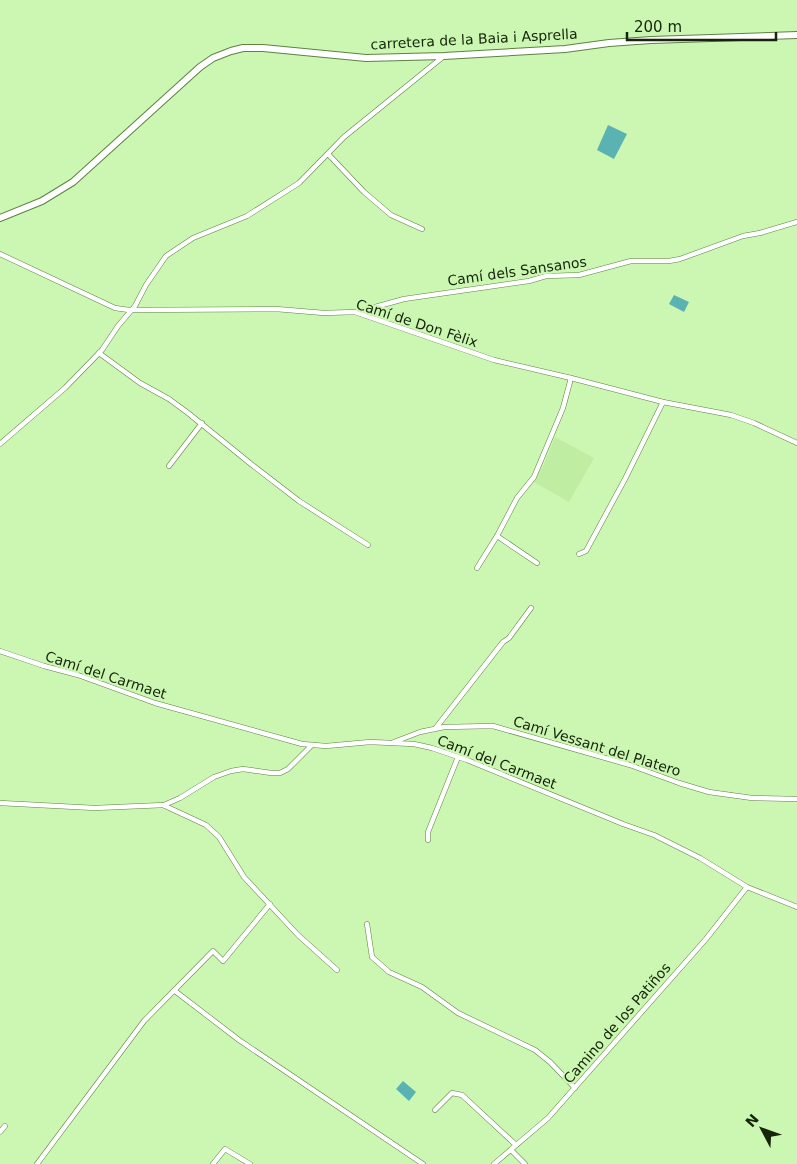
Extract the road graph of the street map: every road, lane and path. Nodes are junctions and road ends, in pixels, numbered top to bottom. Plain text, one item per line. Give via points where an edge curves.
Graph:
1 (797, 35) edge
2 (444, 56) junction
3 (328, 154) junction
4 (0, 218) edge
5 (797, 222) edge
6 (422, 229) dead end
7 (0, 254) edge
8 (132, 310) junction
9 (355, 312) junction
10 (99, 353) junction
11 (571, 378) junction
12 (663, 402) junction
13 (202, 423) junction
14 (797, 443) edge
15 (0, 444) edge
16 (169, 466) dead end
17 (497, 536) junction
18 (368, 545) dead end
19 (579, 554) dead end
20 (537, 563) dead end
21 (477, 568) dead end
22 (531, 608) dead end
23 (0, 651) edge
24 (435, 729) junction
25 (393, 742) junction
26 (311, 746) junction
27 (458, 757) junction
28 (797, 799) edge
29 (0, 803) edge
30 (162, 805) junction
31 (428, 840) dead end
32 (747, 887) junction
33 (270, 904) junction
34 (797, 907) edge
35 (367, 924) dead end
36 (337, 970) dead end
37 (175, 991) junction
38 (575, 1088) junction
39 (435, 1110) dead end
40 (5, 1126) dead end
41 (0, 1132) edge
42 (516, 1146) junction
43 (511, 1150) junction
44 (37, 1164) edge
45 (213, 1164) edge
46 (250, 1164) edge
47 (423, 1164) edge
48 (494, 1164) edge
49 (525, 1164) edge

1 - 2 main road, carretera de la Baia i Asprella via 651,40
2 - 3 street via 344,137
2 - 4 main road, carretera de la Baia i Asprella via 366,58 263,48 230,51 213,58 194,72 73,182 42,201
3 - 6 street via 391,215
3 - 8 street via 299,183 272,201 247,216 193,238 166,256
5 - 9 street, Camí dels Sansanos via 743,236 680,259 631,261 579,275 546,276 404,298
7 - 8 street, Camí de Don Fèlix via 115,308
8 - 9 street, Camí de Don Fèlix
8 - 10 street
9 - 11 street, Camí de Don Fèlix via 494,360
10 - 13 street
10 - 15 street via 65,388
11 - 12 street, Camí de Don Fèlix
11 - 17 street via 545,455
12 - 14 street, Camí de Don Fèlix via 731,415
12 - 19 street via 586,551
13 - 16 street
13 - 18 street via 299,501
17 - 20 street
17 - 21 street
22 - 24 street
23 - 26 street, Camí del Carmaet via 155,703
24 - 25 street, Camí Vessant del Platero
24 - 28 street, Camí Vessant del Platero via 493,726 630,765 709,792 752,798
25 - 26 street, Camí del Carmaet
25 - 27 street, Camí del Carmaet via 414,744
26 - 30 street via 280,773 244,769 231,771
27 - 31 street via 428,832
27 - 32 street, Camí del Carmaet via 654,835
29 - 30 street via 95,808
30 - 33 street via 206,825 219,837 244,877
32 - 34 street, Camí del Carmaet
32 - 38 street, Camino de los Patiños via 706,939
33 - 36 street
33 - 37 street via 224,961 213,951
35 - 38 street via 372,957 389,972 422,986 458,1013 535,1050
37 - 44 street via 144,1021
37 - 47 street via 239,1040
38 - 42 street, Camino de los Patiños
39 - 42 street via 452,1093 462,1095
40 - 41 street
42 - 43 street, Camino de los Patiños
43 - 48 street, Camino de los Patiños
43 - 49 street
45 - 46 street via 225,1149

